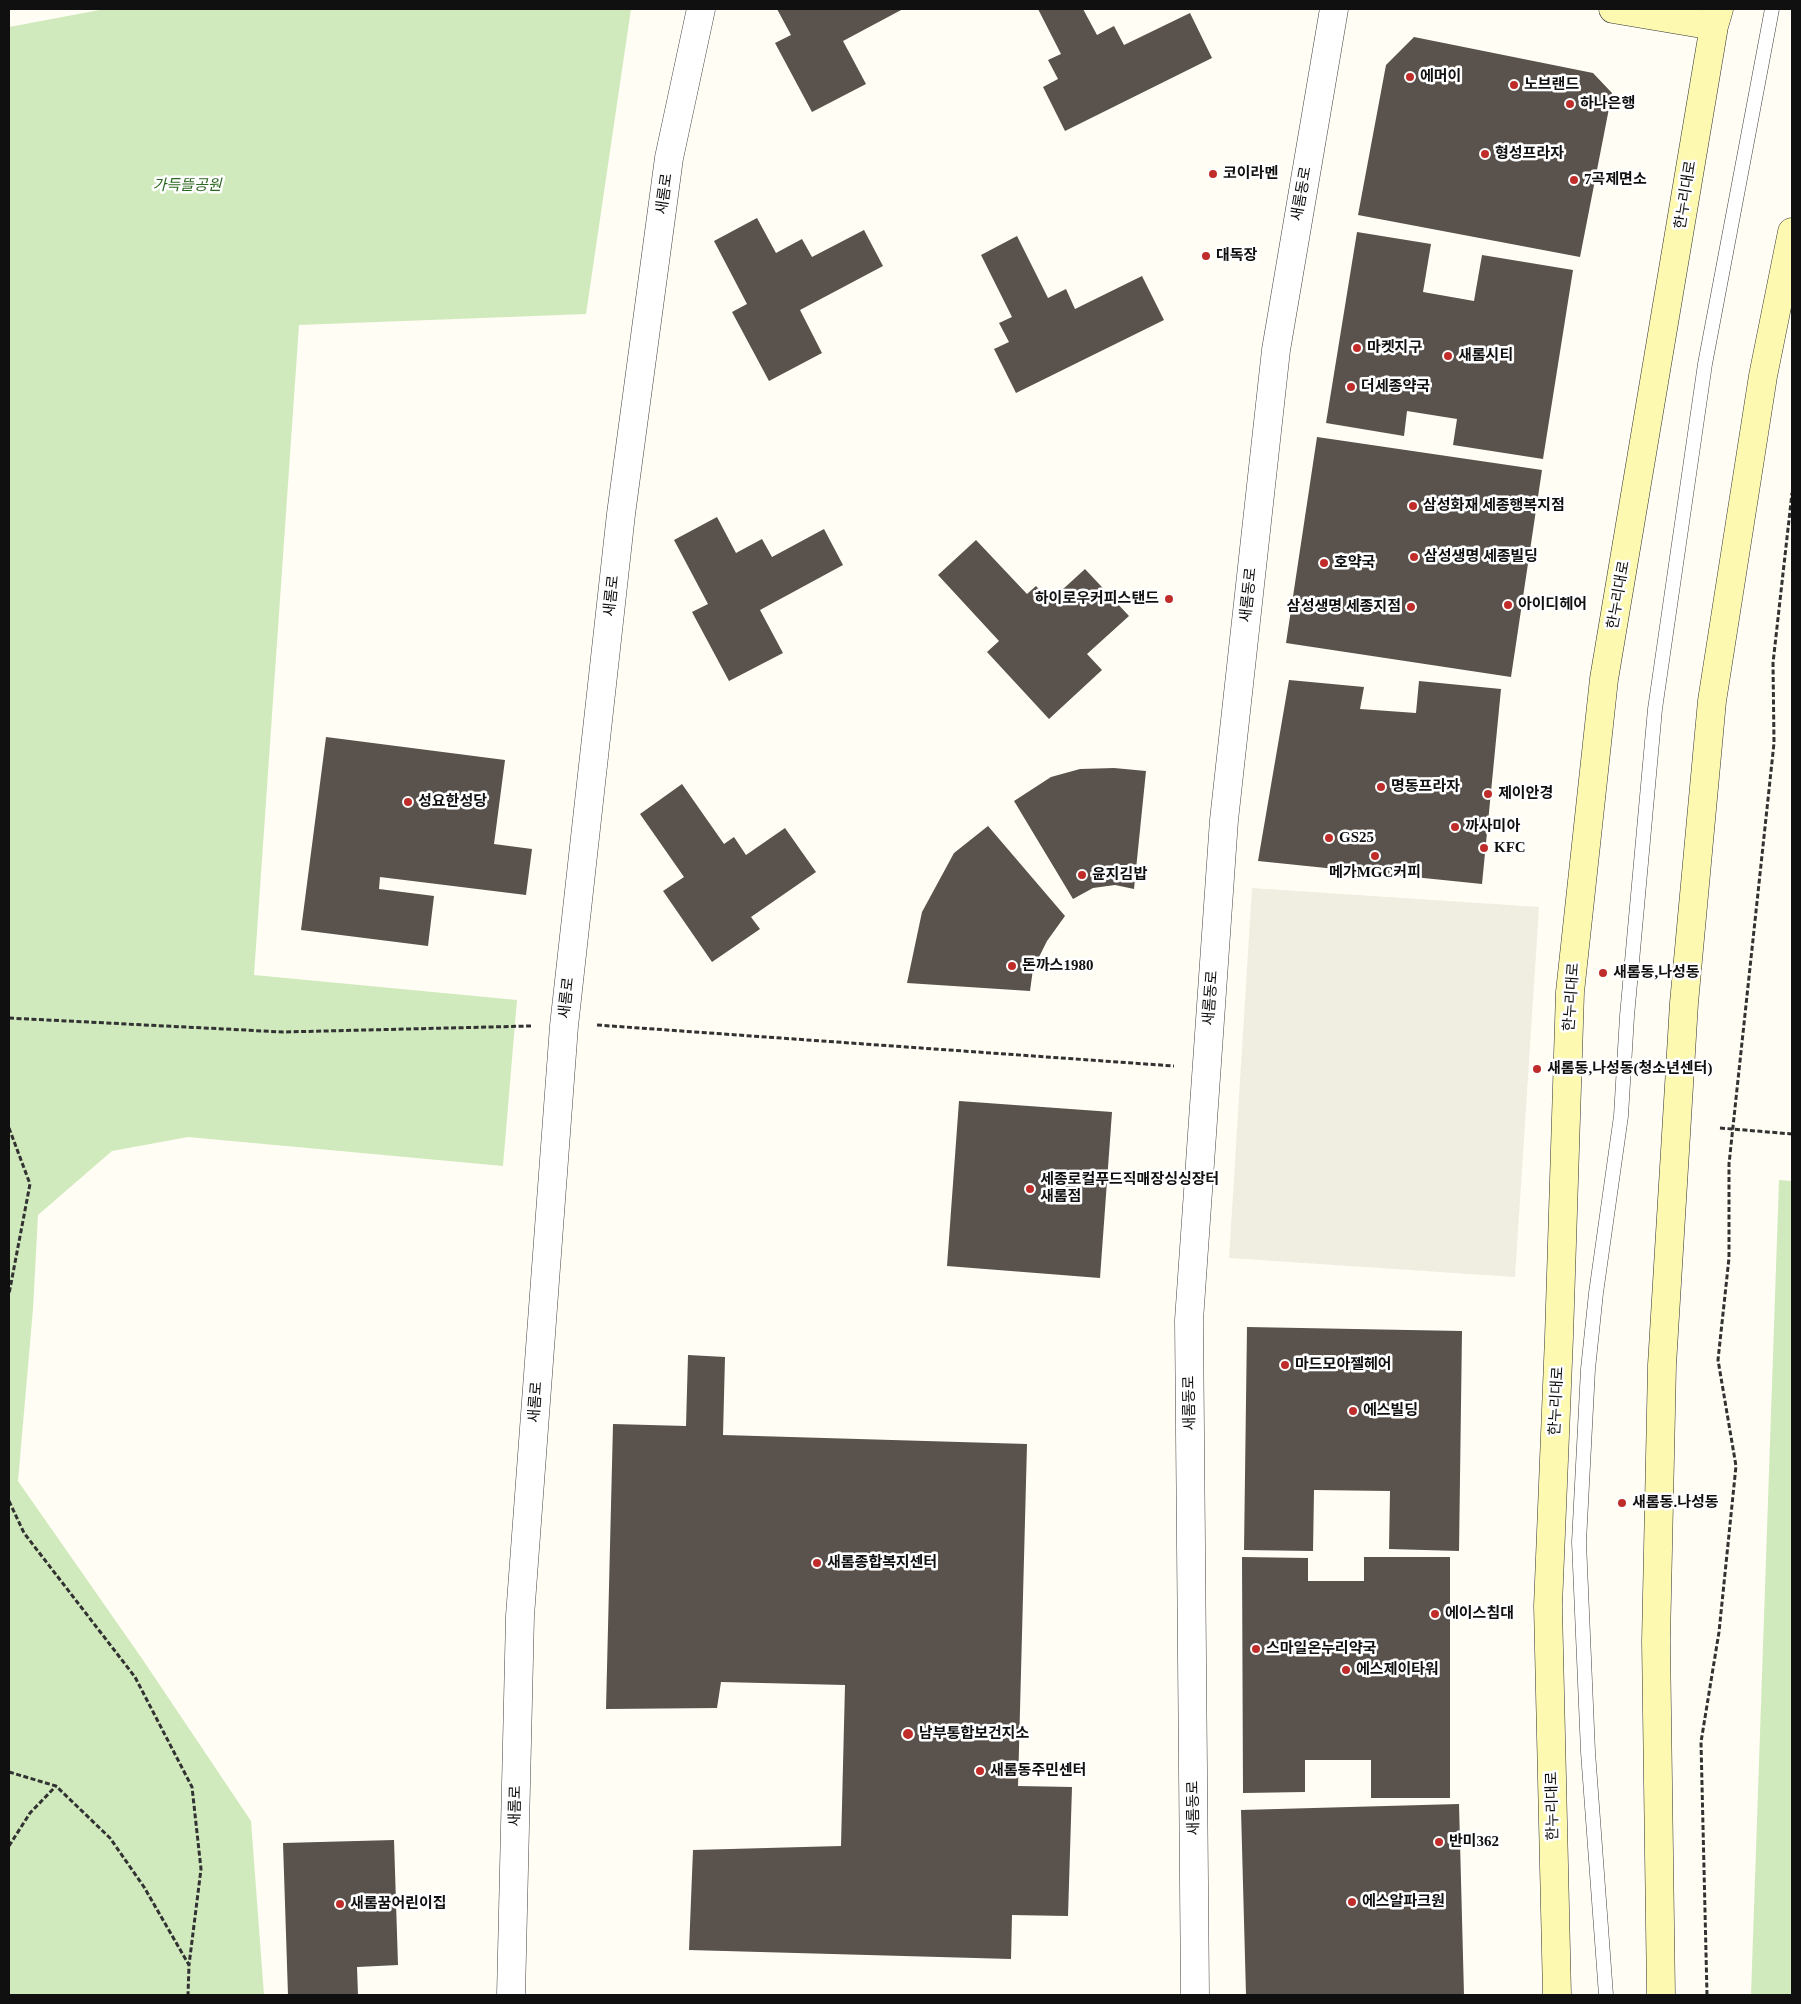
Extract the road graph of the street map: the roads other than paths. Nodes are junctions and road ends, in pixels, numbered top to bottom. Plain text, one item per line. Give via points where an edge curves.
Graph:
1 (701, 9) edge
2 (1334, 9) edge
3 (1613, 9) edge
4 (1772, 9) edge
5 (1716, 18) edge
6 (1792, 232) edge
7 (511, 1995) edge
8 (1195, 1995) edge
9 (1558, 1995) edge
10 (1606, 1995) edge
11 (1661, 1995) edge

1 - 7 street, 새롬로 via 670,158 620,514 564,1026 520,1616
2 - 8 street, 새롬동로 via 1275,360 1224,820 1193,1262 1189,1320
3 - 5 street
4 - 10 lane via 1705,364 1654,709 1620,1116 1588,1369 1579,1542 1588,1752
5 - 9 street, 한누리대로 via 1604,679 1570,992 1548,1606
6 - 11 street via 1763,376 1712,701 1684,1003 1662,1385 1656,1641

